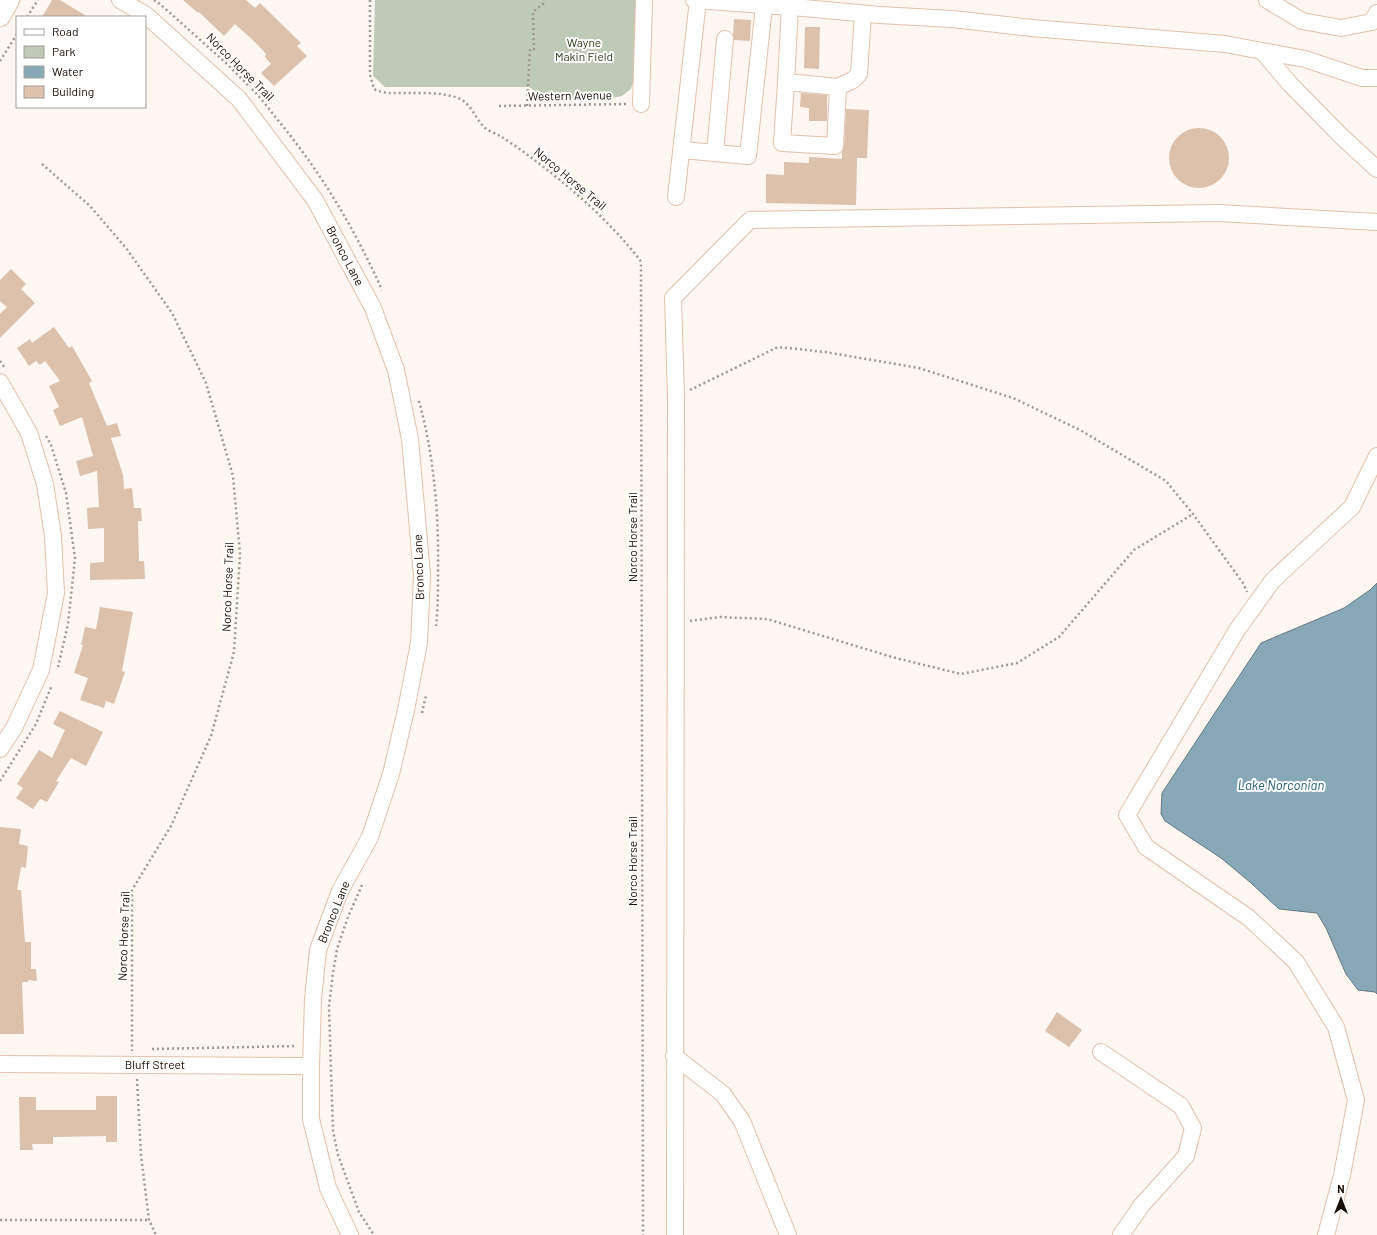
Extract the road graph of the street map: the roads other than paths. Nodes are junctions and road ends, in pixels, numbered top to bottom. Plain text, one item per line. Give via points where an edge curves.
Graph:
1 (10, 0) edge
2 (120, 0) edge
3 (644, 0) edge
4 (694, 0) edge
5 (698, 0) edge
6 (1267, 0) edge
7 (764, 6) junction
8 (790, 7) junction
9 (1377, 13) edge
10 (863, 14) junction
11 (0, 16) edge
12 (724, 39) dead end
13 (1262, 51) junction
14 (1377, 78) edge
15 (786, 82) junction
16 (838, 87) junction
17 (641, 104) road end
18 (682, 150) junction
19 (715, 153) junction
20 (1377, 169) edge
21 (676, 197) dead end
22 (1377, 222) edge
23 (0, 382) edge
24 (1377, 456) edge
25 (0, 749) edge
26 (1101, 1052) dead end
27 (674, 1056) junction
28 (0, 1064) edge
29 (311, 1066) junction
30 (350, 1235) edge
31 (675, 1235) edge
32 (788, 1235) edge
33 (1121, 1235) edge
34 (1326, 1235) edge

1 - 11 main road
2 - 29 street, Bronco Lane via 146,15 239,99 315,200 373,308 396,370 410,439 422,575 419,643 391,774 370,837 340,891 318,950 313,999
3 - 17 street
4 - 5 street
5 - 7 street
5 - 18 street
6 - 9 street via 1302,21 1341,28 1372,22
7 - 8 street
7 - 19 street via 748,156
8 - 10 street
8 - 15 street
10 - 13 street via 952,19 1225,44
10 - 16 street via 859,74
12 - 19 street
13 - 14 street via 1305,59 1362,78
13 - 20 street via 1290,84
15 - 16 street
15 - 16 street via 782,143 835,146
18 - 19 street
18 - 21 street
22 - 27 street via 1219,213 750,220 673,298 676,397
23 - 25 street via 29,433 45,484 53,536 56,593 41,670 14,728
24 - 34 street via 1352,507 1273,580 1237,630 1127,815 1146,847 1249,918 1296,962 1336,1027 1356,1100 1342,1175
26 - 33 street via 1180,1106 1193,1128 1186,1156 1141,1206
27 - 31 street
27 - 32 street via 723,1094 742,1121
28 - 29 street, Bluff Street
29 - 30 street, Bronco Lane via 311,1119 328,1188

